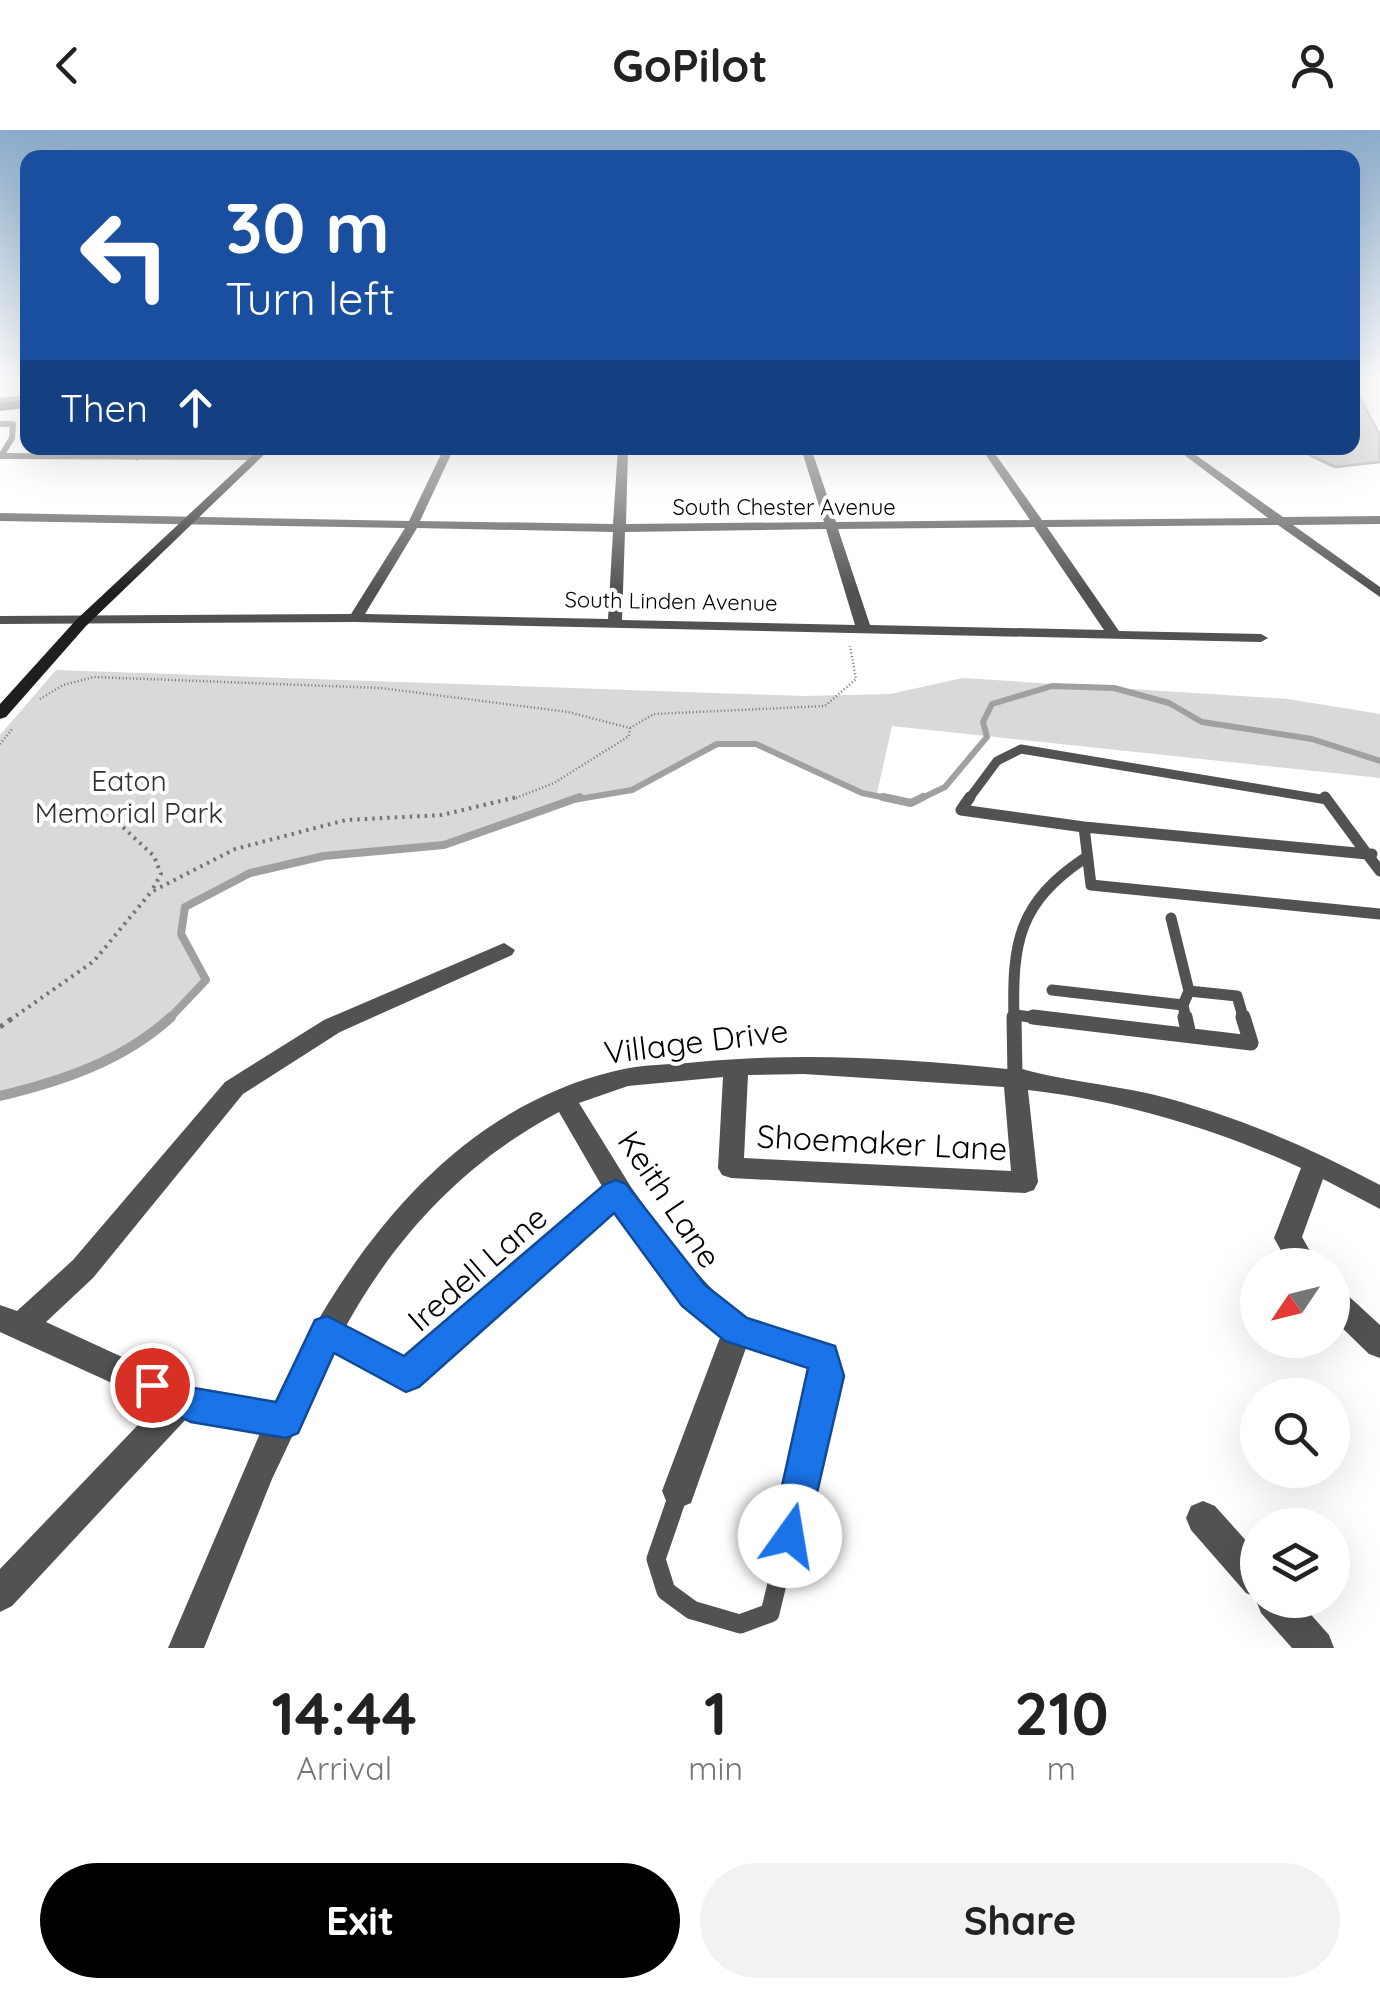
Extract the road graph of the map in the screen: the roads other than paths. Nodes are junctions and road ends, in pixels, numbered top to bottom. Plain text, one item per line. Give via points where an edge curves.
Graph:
1 (102, 455) edge
2 (140, 455) edge
3 (187, 455) edge
4 (258, 455) edge
5 (446, 455) edge
6 (622, 455) edge
7 (808, 455) edge
8 (991, 455) edge
9 (1190, 455) edge
10 (137, 457) junction
11 (0, 516) edge
12 (1380, 520) edge
13 (188, 522) junction
14 (1285, 523) junction
15 (412, 526) junction
16 (830, 526) junction
17 (1042, 526) junction
18 (618, 528) junction
19 (1380, 592) edge
20 (355, 618) junction
21 (0, 620) edge
22 (81, 623) junction
23 (615, 623) junction
24 (863, 627) junction
25 (1114, 634) junction
26 (1260, 638) dead end
27 (0, 714) edge
28 (1084, 827) junction
29 (1372, 854) junction
30 (1085, 858) junction
31 (1380, 870) edge
32 (1380, 914) edge
33 (1171, 918) dead end
34 (504, 950) dead end
35 (1052, 990) dead end
36 (1186, 998) junction
37 (1015, 1014) junction
38 (1189, 1036) junction
39 (736, 1066) junction
40 (1015, 1076) junction
41 (566, 1102) junction
42 (1316, 1162) junction
43 (616, 1192) junction
44 (1380, 1198) edge
45 (1294, 1248) edge
46 (1350, 1316) edge
47 (10, 1322) edge
48 (737, 1330) junction
49 (327, 1331) junction
50 (1380, 1344) edge
51 (183, 1400) junction
52 (286, 1420) junction
53 (680, 1491) joint
54 (1203, 1518) dead end
55 (1240, 1560) edge
56 (0, 1594) edge
57 (1290, 1618) edge
58 (186, 1648) edge
59 (1316, 1648) edge

1 - 10 street
2 - 10 lane
3 - 10 street
4 - 13 street
5 - 15 street
6 - 18 street
7 - 16 street
8 - 17 street
9 - 14 street
11 - 13 street, South Chester Avenue
12 - 14 street, South Chester Avenue
13 - 15 street, South Chester Avenue
13 - 22 street
14 - 17 street, South Chester Avenue
14 - 19 street
15 - 18 street, South Chester Avenue
15 - 20 street
16 - 17 street, South Chester Avenue
16 - 18 street, South Chester Avenue
16 - 24 street
17 - 25 street
18 - 23 street
20 - 22 street, South Linden Avenue
20 - 23 street, South Linden Avenue
21 - 22 street, South Linden Avenue
22 - 27 street
23 - 24 street, South Linden Avenue
24 - 25 street, South Linden Avenue
25 - 26 street, South Linden Avenue
28 - 29 lane
28 - 29 lane via 961,810 997,761 1022,749 1324,797
28 - 30 lane
29 - 31 lane
30 - 32 lane via 1092,884
30 - 37 lane via 1043,888 1028,915 1014,968
33 - 36 lane
34 - 47 street via 332,1026 234,1088 83,1270
35 - 36 lane
36 - 38 lane
36 - 38 lane via 1237,996 1251,1043
37 - 38 lane
37 - 40 lane
39 - 40 street, Village Drive via 779,1062
39 - 40 street, Shoemaker Lane via 732,1168 1025,1182
39 - 41 street, Village Drive via 607,1082
40 - 42 street, Village Drive via 1210,1118
41 - 43 street, Keith Lane
41 - 49 street, Village Drive via 480,1144 423,1196
42 - 44 street, Village Drive
42 - 45 street via 1288,1238
43 - 48 street, Keith Lane via 693,1296
43 - 49 street, Iredell Lane via 406,1375
46 - 50 street
47 - 51 street
48 - 53 street
48 - 53 lane via 823,1357 827,1376 770,1613 740,1624 692,1610 666,1591 656,1559
49 - 52 street, Village Drive
51 - 52 street
51 - 56 street
52 - 58 street, Village Drive
54 - 55 street
57 - 59 street

